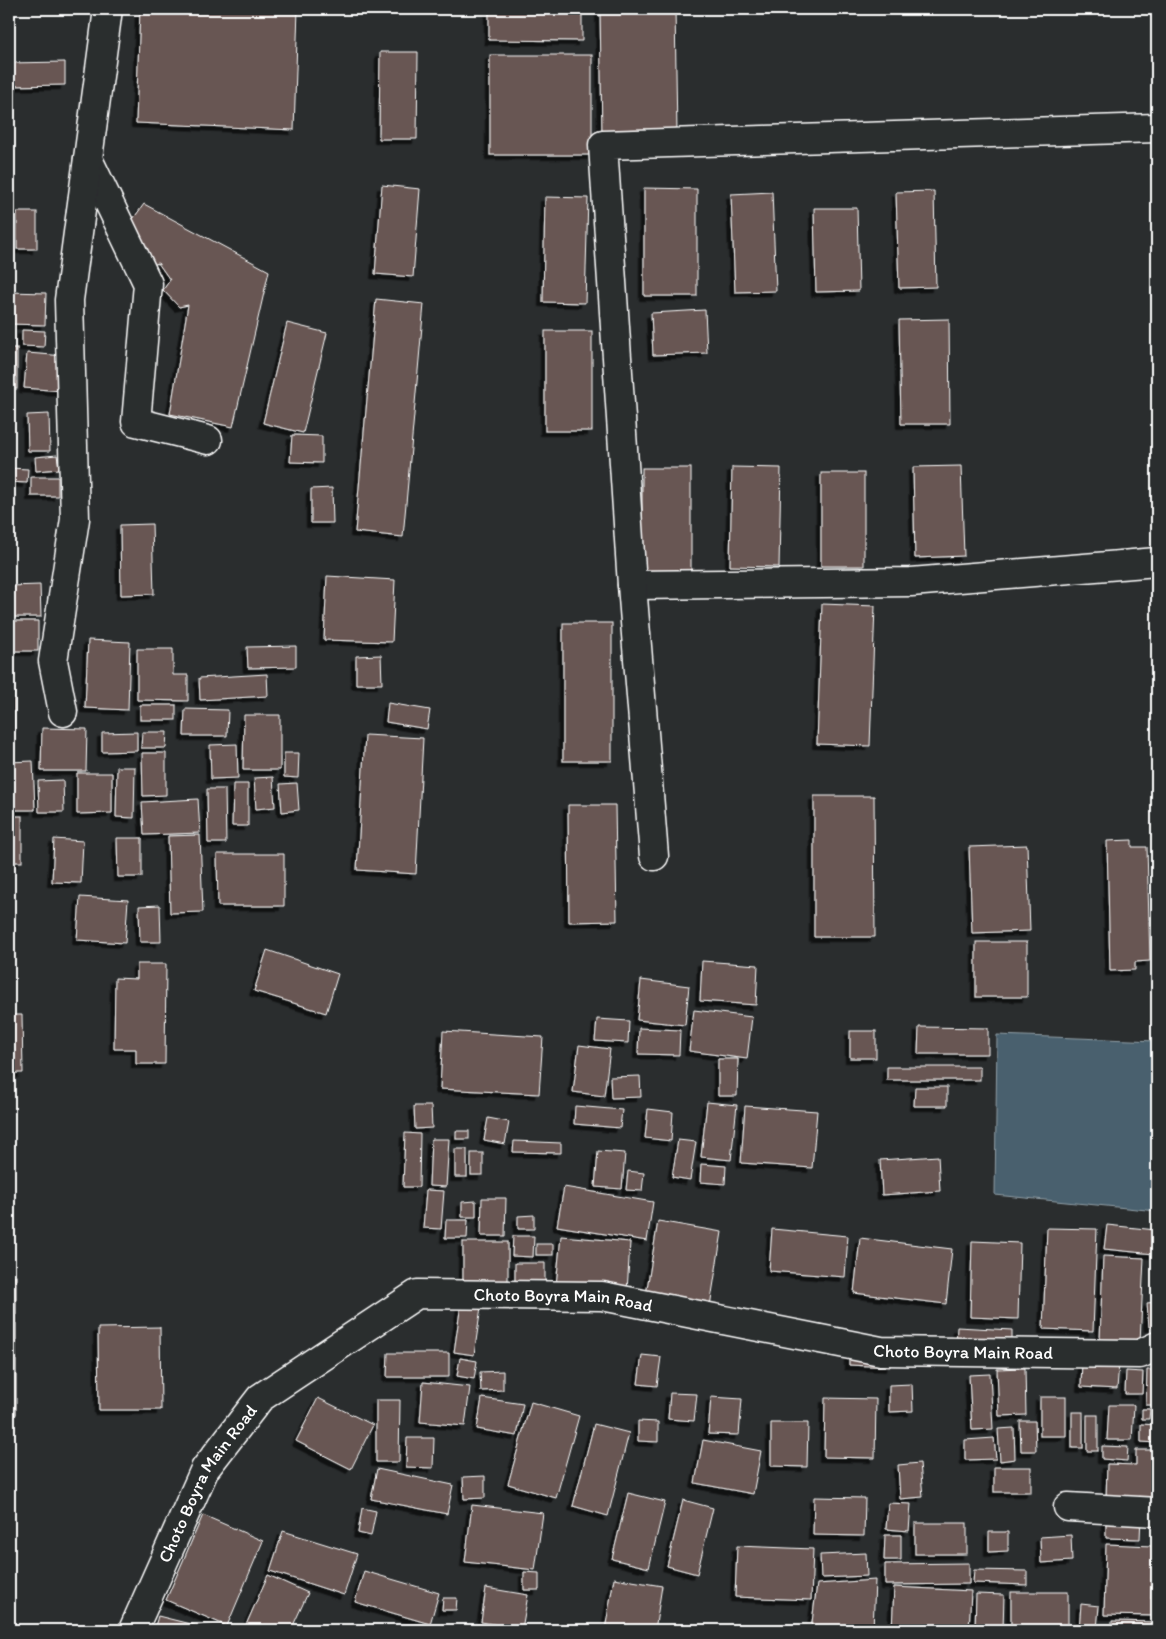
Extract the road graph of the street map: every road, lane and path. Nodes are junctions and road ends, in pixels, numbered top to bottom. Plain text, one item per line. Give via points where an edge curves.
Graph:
1 (108, 9) edge
2 (1157, 128) edge
3 (88, 159) junction
4 (208, 440) dead end
5 (1157, 562) edge
6 (632, 585) junction
7 (64, 712) dead end
8 (654, 856) dead end
9 (1157, 1346) edge
10 (1068, 1508) dead end
11 (1157, 1512) edge
12 (133, 1630) edge

1 - 3 street
2 - 6 street via 603,145
3 - 4 street via 148,284 136,422
3 - 7 street via 69,300 75,519 53,661
5 - 6 street via 911,582
6 - 8 street
9 - 12 street, Choto Boyra Main Road via 1140,1354 881,1351 602,1296 417,1294 260,1398 205,1469
10 - 11 street

